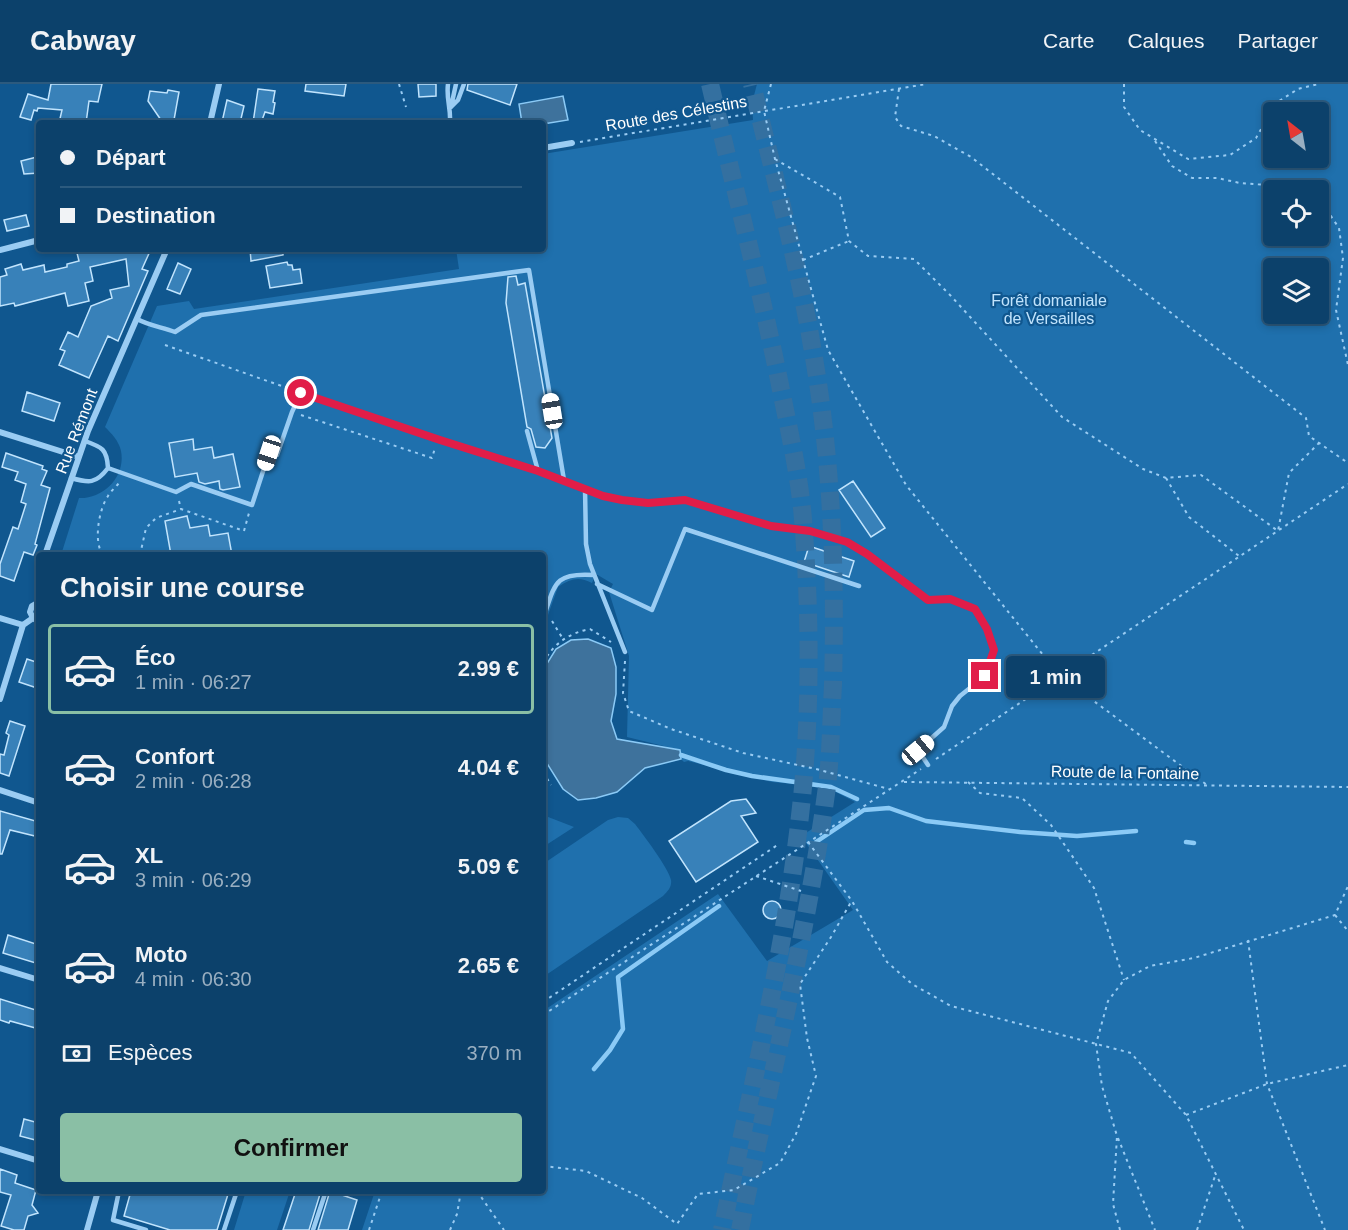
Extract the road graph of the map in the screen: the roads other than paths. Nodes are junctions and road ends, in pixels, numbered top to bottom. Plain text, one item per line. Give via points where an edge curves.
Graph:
1 (219, 84) edge
2 (448, 84) edge
3 (456, 84) edge
4 (464, 84) edge
5 (456, 99) junction
6 (451, 107) junction
7 (211, 120) edge
8 (450, 120) edge
9 (572, 143) road end
10 (546, 147) edge
11 (36, 241) edge
12 (0, 250) edge
13 (166, 252) edge
14 (137, 319) junction
15 (527, 431) dead end
16 (0, 432) edge
17 (85, 441) junction
18 (79, 457) junction
19 (108, 468) junction
20 (538, 471) junction
21 (71, 478) junction
22 (564, 480) junction
23 (585, 488) junction
24 (46, 552) edge
25 (594, 575) junction
26 (597, 584) junction
27 (859, 586) dead end
28 (36, 604) edge
29 (546, 611) edge
30 (0, 618) edge
31 (36, 620) edge
32 (23, 625) junction
33 (626, 652) road end
34 (0, 699) edge
35 (928, 765) road end
36 (0, 790) edge
37 (36, 802) edge
38 (0, 968) edge
39 (36, 979) edge
40 (0, 1149) edge
41 (36, 1160) edge
42 (97, 1194) edge
43 (118, 1194) edge
44 (236, 1194) edge
45 (325, 1194) edge
46 (87, 1230) edge
47 (146, 1230) edge
48 (224, 1230) edge
49 (313, 1230) edge

1 - 7 street
2 - 6 lane via 446,98
3 - 5 lane
4 - 5 lane
5 - 6 lane
6 - 8 lane
9 - 10 street
11 - 12 street
13 - 14 street, Rue Rémont
14 - 17 street, Rue Rémont
14 - 22 lane via 176,332 201,315 529,270
15 - 20 lane
16 - 18 street
17 - 18 street, Rue Rémont
17 - 19 lane via 102,448
18 - 21 street, Rue Rémont
19 - 20 lane via 176,492 191,484 252,505 269,453 277,455 301,393
19 - 21 lane via 95,481
20 - 22 lane
21 - 24 street, Rue Rémont
22 - 23 lane
23 - 25 lane via 586,544
23 - 35 lane via 622,500 685,500 771,526 810,531 847,542 928,600 950,599 975,609 994,650 985,676 960,696 944,727 918,750
25 - 26 lane
25 - 29 lane via 572,575 555,584
26 - 27 lane via 652,610 685,529
26 - 33 lane
28 - 31 street via 30,612
30 - 32 street
31 - 32 street
32 - 34 street
36 - 37 street
38 - 39 street
40 - 41 street
42 - 46 street
43 - 47 lane via 113,1220
44 - 48 lane
45 - 49 lane

